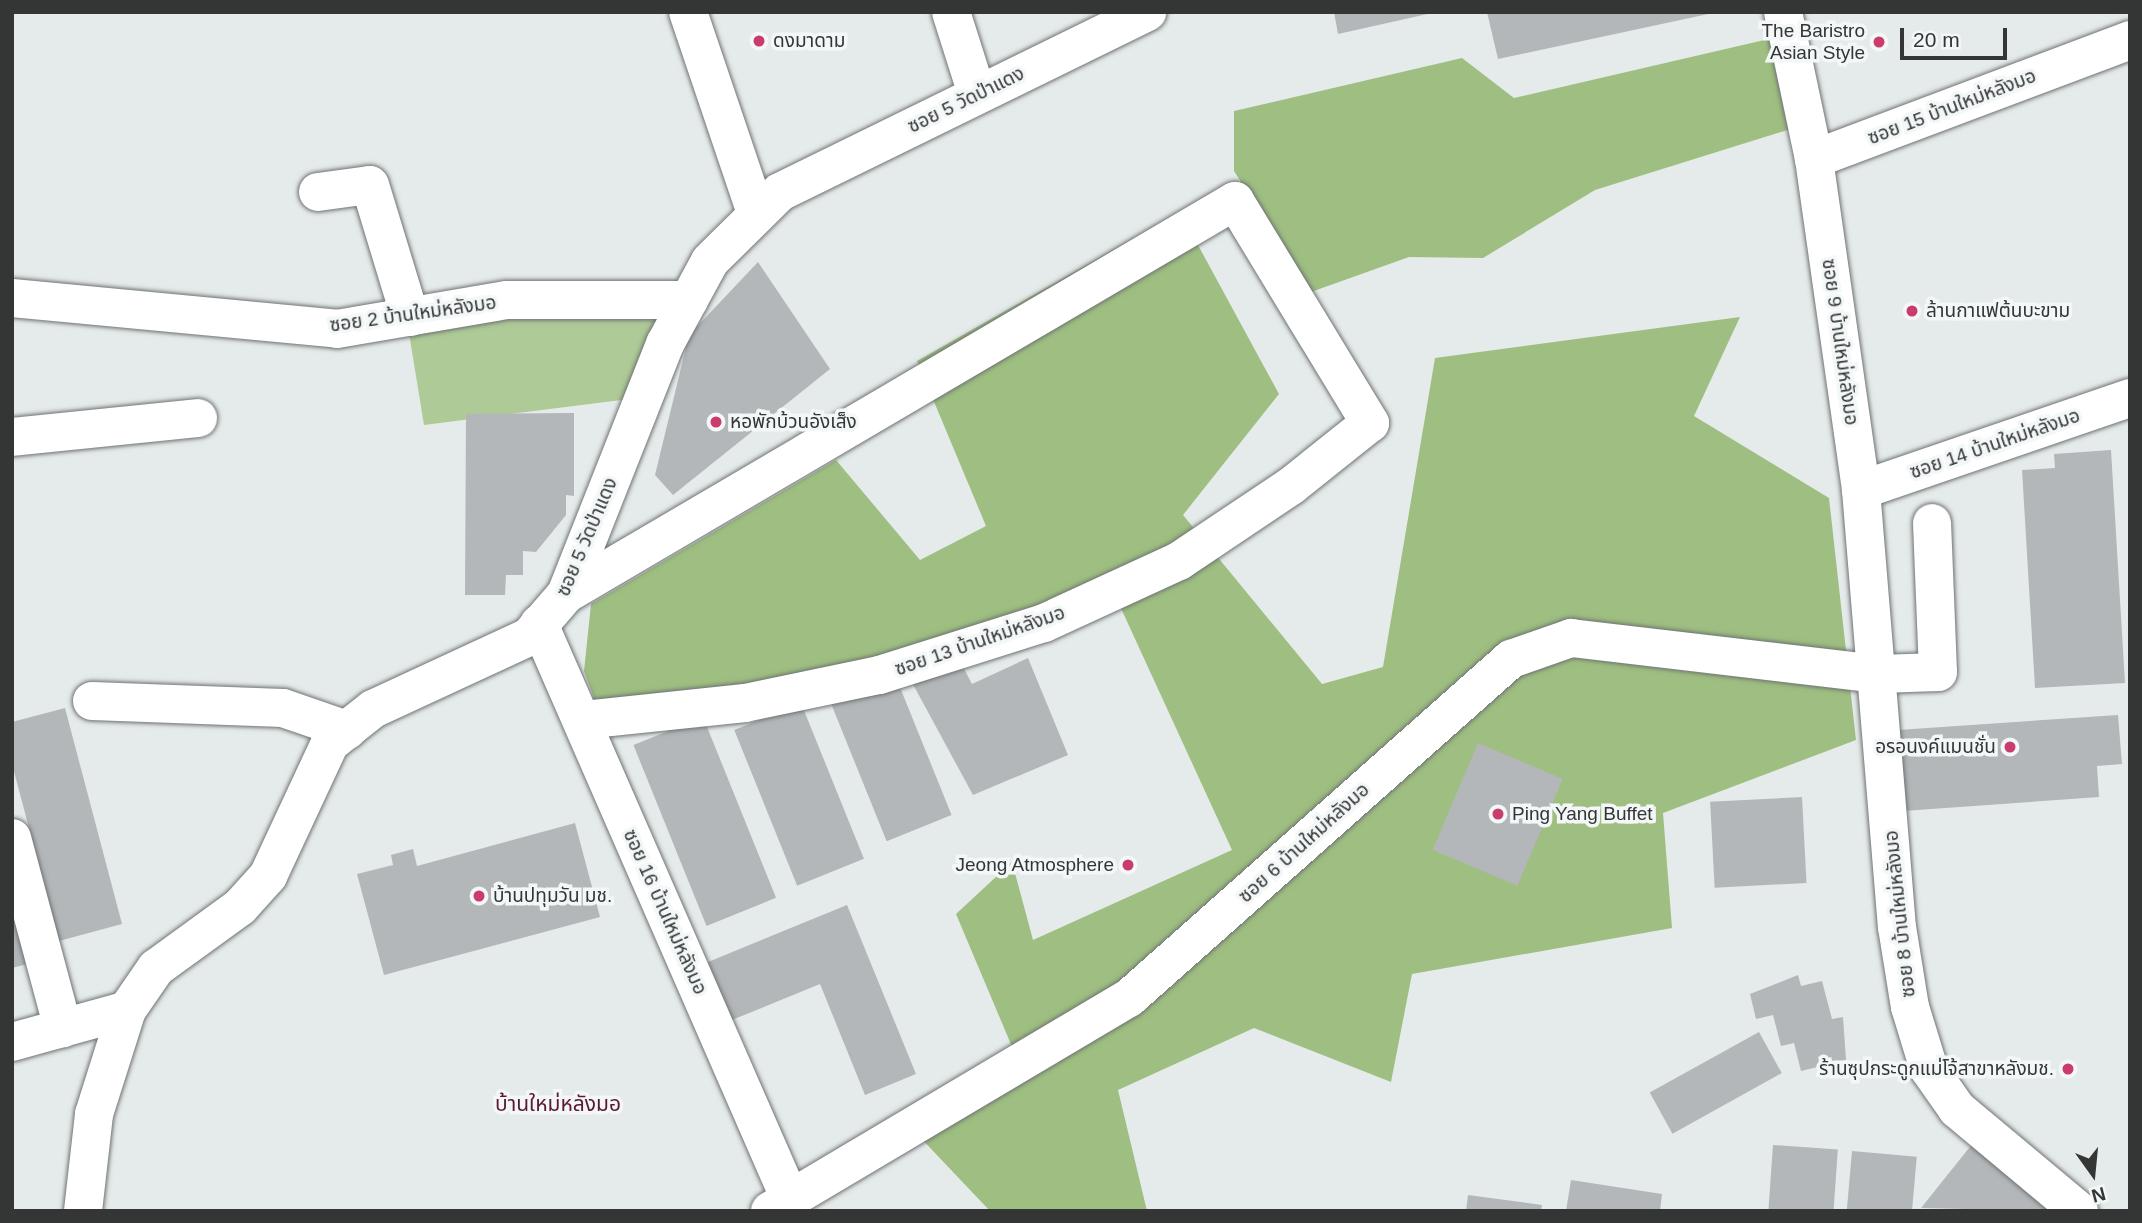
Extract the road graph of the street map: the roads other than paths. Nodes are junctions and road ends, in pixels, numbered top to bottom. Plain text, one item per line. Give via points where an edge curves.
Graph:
1 (688, 12) edge
2 (951, 12) edge
3 (1147, 12) edge
4 (1783, 12) edge
5 (2130, 40) edge
6 (977, 94) junction
7 (1814, 159) junction
8 (317, 192) dead end
9 (756, 214) junction
10 (12, 298) edge
11 (689, 300) junction
12 (410, 317) junction
13 (2130, 398) edge
14 (198, 418) dead end
15 (12, 438) edge
16 (1861, 490) junction
17 (1932, 523) dead end
18 (566, 594) junction
19 (539, 624) junction
20 (1879, 674) junction
21 (92, 701) dead end
22 (582, 720) junction
23 (347, 730) junction
24 (12, 838) edge
25 (127, 1010) junction
26 (63, 1028) junction
27 (12, 1042) edge
28 (780, 1205) edge
29 (83, 1211) edge
30 (2079, 1211) edge

1 - 9 street
2 - 6 street
3 - 6 street, ซอย 5 วัดป่าแดง
4 - 7 street, ซอย 9 บ้านใหม่หลังมอ
5 - 7 street, ซอย 15 บ้านใหม่หลังมอ
6 - 9 street, ซอย 5 วัดป่าแดง via 780,192
7 - 16 street, ซอย 9 บ้านใหม่หลังมอ
8 - 12 street via 370,185
9 - 11 street, ซอย 5 วัดป่าแดง via 710,261
10 - 12 street, ซอย 2 บ้านใหม่หลังมอ via 337,329
11 - 12 street, ซอย 2 บ้านใหม่หลังมอ via 508,300
11 - 18 street, ซอย 5 วัดป่าแดง via 665,344
13 - 16 street, ซอย 14 บ้านใหม่หลังมอ
14 - 15 street
16 - 20 street, ซอย 9 บ้านใหม่หลังมอ
17 - 20 street, ซอย 6 บ้านใหม่หลังมอ via 1938,672
18 - 19 street, ซอย 5 วัดป่าแดง
18 - 22 street, ซอย 13 บ้านใหม่หลังมอ via 1235,201 1370,423 1291,486 1180,561 1044,623 880,675 745,703
19 - 22 street, ซอย 16 บ้านใหม่หลังมอ
19 - 23 street, ซอย 5 วัดป่าแดง via 529,637 373,709
20 - 28 street, ซอย 6 บ้านใหม่หลังมอ via 1571,638 1511,659 1129,998
20 - 30 street, ซอย 8 บ้านใหม่หลังมอ via 1897,927 1929,1069 1989,1142
21 - 23 street via 282,708
22 - 28 street, ซอย 16 บ้านใหม่หลังมอ
23 - 25 street, ซอย 5 วัดป่าแดง via 330,743 268,876 240,907 156,968
24 - 26 street
25 - 26 street
25 - 29 street, ซอย 5 วัดป่าแดง via 94,1114
26 - 27 street

